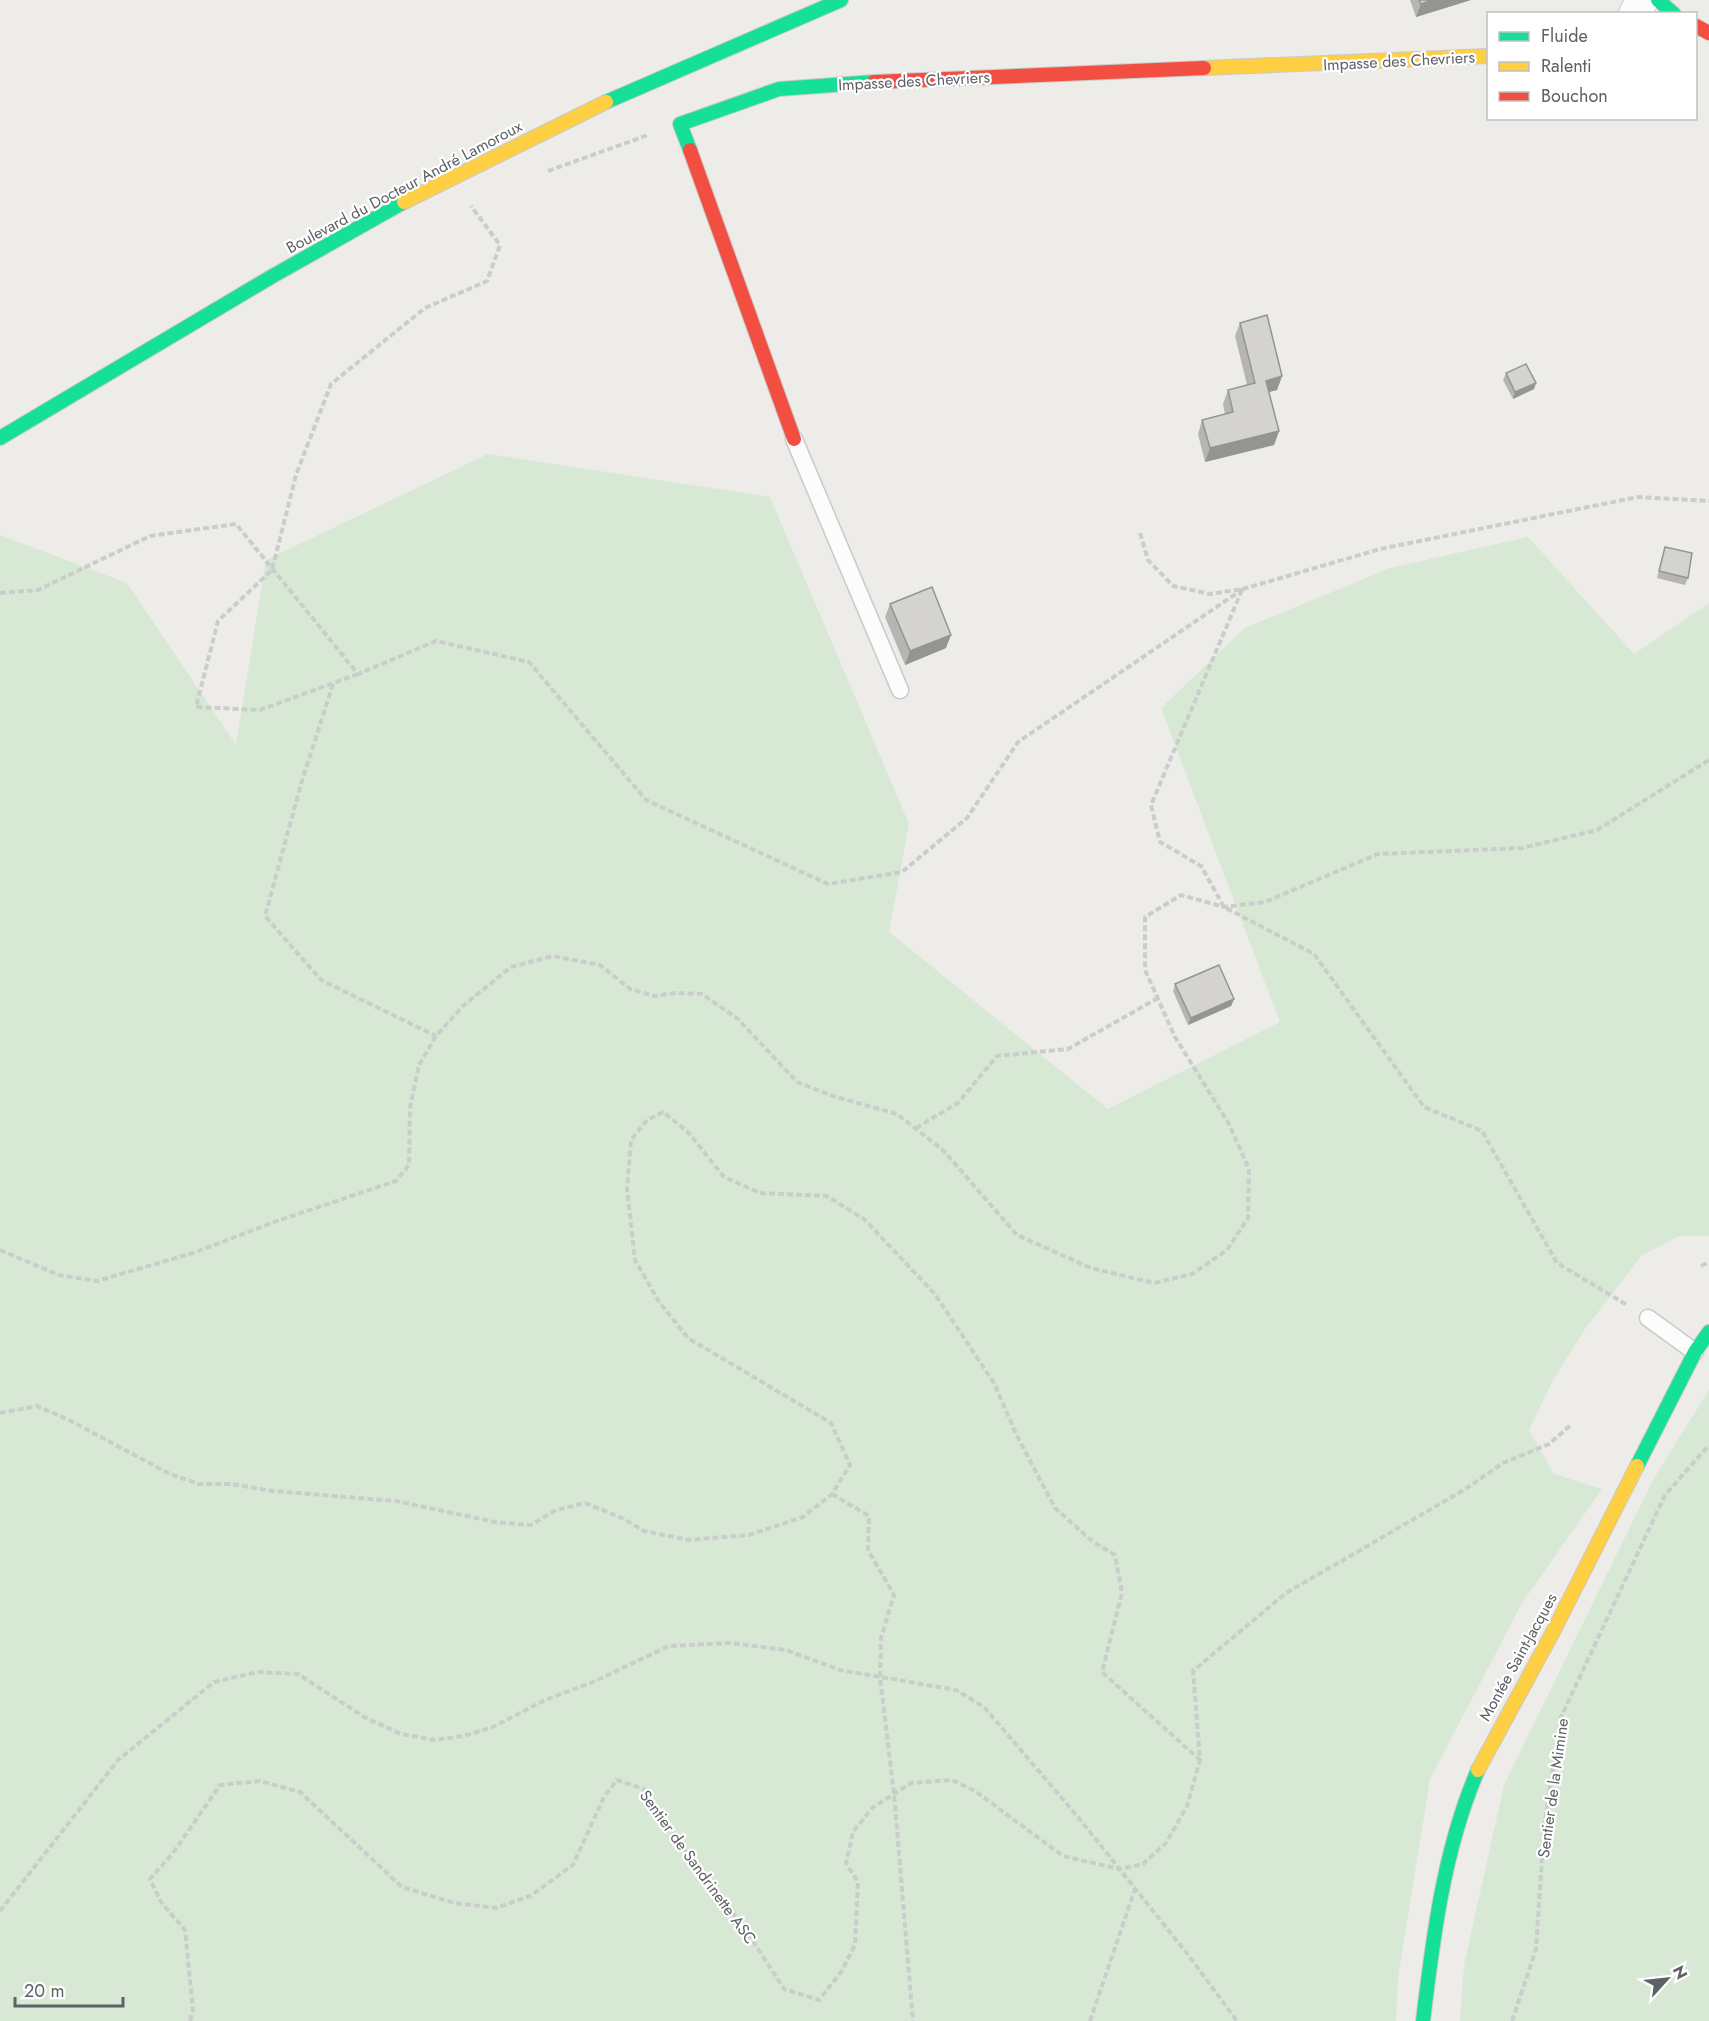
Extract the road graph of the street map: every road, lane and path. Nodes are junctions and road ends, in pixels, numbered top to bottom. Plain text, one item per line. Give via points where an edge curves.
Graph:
1 (841, 0) edge
2 (1658, 0) edge
3 (1672, 12) edge
4 (1487, 56) edge
5 (680, 124) junction
6 (500, 154) junction
7 (452, 178) junction
8 (0, 438) edge
9 (794, 439) joint
10 (1709, 501) edge
11 (1140, 533) dead end
12 (272, 570) junction
13 (1243, 589) junction
14 (0, 593) edge
15 (358, 674) junction
16 (333, 684) junction
17 (900, 690) dead end
18 (1709, 760) edge
19 (1224, 907) junction
20 (1158, 998) junction
21 (436, 1036) junction
22 (915, 1128) junction
23 (0, 1250) edge
24 (1709, 1262) edge
25 (1701, 1266) dead end
26 (1648, 1318) joint
27 (1709, 1332) edge
28 (1695, 1352) junction
29 (0, 1413) edge
30 (1571, 1425) dead end
31 (1709, 1445) edge
32 (832, 1494) junction
33 (880, 1677) junction
34 (1200, 1760) junction
35 (894, 1794) junction
36 (1119, 1869) junction
37 (1136, 1888) junction
38 (0, 1911) edge
39 (190, 2021) edge
40 (913, 2021) edge
41 (1090, 2021) edge
42 (1237, 2021) edge
43 (1424, 2021) edge
44 (1512, 2021) edge

1 - 6 street, Boulevard du Docteur André Lamoroux via 548,129
2 - 3 street
4 - 5 street, Impasse des Chevriers via 779,89
5 - 6 path via 540,174
5 - 9 street
6 - 7 street, Boulevard du Docteur André Lamoroux
7 - 8 street, Boulevard du Docteur André Lamoroux via 253,286
7 - 12 path via 500,245 487,281 426,308 331,384 296,475
9 - 17 lane
10 - 13 path via 1638,497 1380,549
11 - 13 path via 1149,560 1173,586 1210,594
12 - 14 path via 236,524 150,536 38,590
12 - 15 path
12 - 16 path via 218,621 196,707 260,710
13 - 15 path via 1018,742 967,818 902,872 828,884 646,800 529,662 436,641
13 - 19 path via 1152,805 1160,842 1201,866
15 - 16 path
16 - 21 path via 265,916 321,980
18 - 19 path via 1597,830 1522,848 1378,854 1265,902
19 - 20 path via 1181,896 1145,917 1145,970
19 - 26 path via 1314,954 1424,1107 1482,1131 1557,1263
20 - 22 path via 1068,1049 997,1056 958,1103
20 - 22 path via 1175,1037 1229,1125 1249,1169 1248,1218 1227,1250 1192,1274 1154,1283 1091,1268 1017,1235 943,1150
21 - 22 path via 464,1005 511,967 553,956 600,965 630,989 654,996 702,994 738,1018 797,1082 897,1114
21 - 23 path via 419,1065 410,1107 408,1165 396,1181 193,1253 97,1281 59,1275
24 - 25 path
26 - 28 lane
27 - 28 street, Montée Saint-Jacques
28 - 43 street, Montée Saint-Jacques via 1553,1632 1482,1757 1452,1855 1430,1963
29 - 32 path via 37,1406 170,1474 199,1484 396,1501 531,1525 556,1510 585,1503 644,1531 689,1540 749,1534 803,1516
30 - 34 path via 1549,1444 1503,1463 1464,1490 1286,1593 1193,1671
31 - 44 path, Sentier de la Mimine via 1665,1495 1561,1717 1544,1827 1536,1949
32 - 33 path via 869,1516 868,1550 894,1595 881,1638
32 - 34 path via 850,1465 831,1423 688,1338 658,1302 635,1260 627,1189 630,1140 647,1120 663,1112 687,1131 724,1177 760,1193 827,1196 864,1219 934,1293 994,1383 1055,1508 1092,1541 1115,1555 1122,1593 1102,1672
33 - 35 path
33 - 36 path via 956,1690 984,1707
33 - 38 path via 840,1670 786,1650 730,1643 669,1646 493,1727 434,1740 401,1734 366,1718 298,1674 258,1672 214,1682 118,1760
34 - 36 path via 1187,1806 1166,1843 1143,1864
35 - 36 path, Sentier de Sandrinette ASC via 912,1783 952,1780 975,1791 1063,1856
35 - 39 path, Sentier de Sandrinette ASC via 872,1808 853,1832 846,1863 858,1882 855,1945 841,1972 819,2000 784,1989 746,1929 675,1839 644,1789 617,1780 604,1797 573,1865 530,1896 496,1908 454,1902 402,1887 300,1792 260,1781 220,1785 150,1880 161,1902 185,1930 194,2010
35 - 40 path
36 - 37 path
37 - 41 path
37 - 42 path

